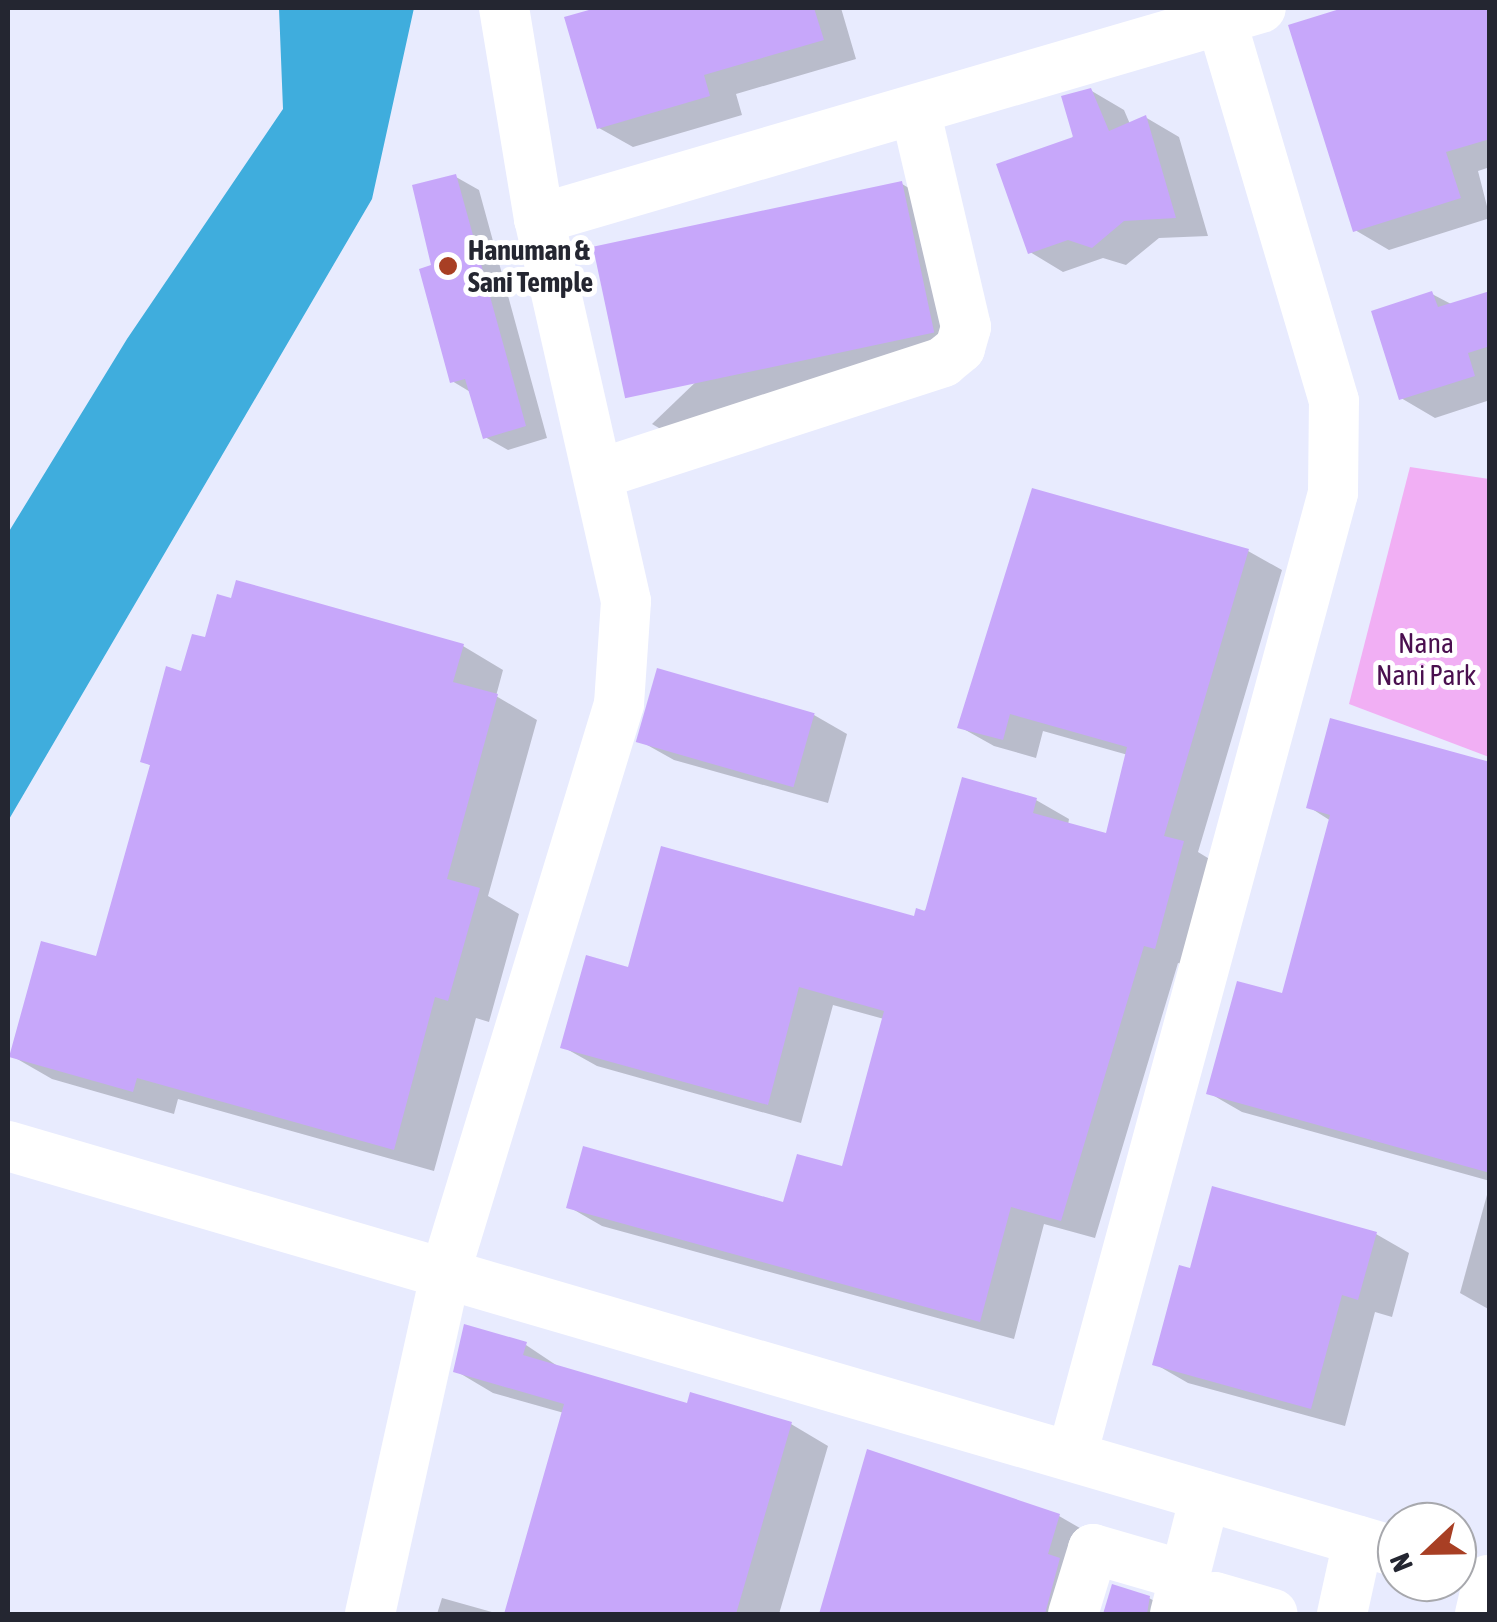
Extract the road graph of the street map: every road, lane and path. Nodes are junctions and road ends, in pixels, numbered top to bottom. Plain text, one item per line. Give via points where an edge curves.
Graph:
1 (504, 8) edge
2 (1241, 14) edge
3 (915, 110) junction
4 (539, 218) junction
5 (599, 474) junction
6 (8, 1146) edge
7 (446, 1270) junction
8 (1072, 1454) junction
9 (1205, 1496) junction
10 (1377, 1546) edge
11 (1489, 1580) edge
12 (1188, 1602) edge
13 (370, 1614) edge
14 (1073, 1614) edge
15 (1273, 1614) edge
16 (1342, 1614) edge
17 (1360, 1614) edge
18 (1480, 1614) edge

1 - 4 street
2 - 3 street
2 - 8 street via 1334,400 1334,493
3 - 4 street
3 - 5 street via 966,327 960,348 944,362
4 - 5 street
5 - 7 street via 626,601 618,704
6 - 7 street
7 - 8 street
7 - 13 street
8 - 9 street
9 - 10 street
9 - 12 street
10 - 16 street
10 - 17 street
11 - 18 street
12 - 14 street via 1093,1549
12 - 15 street via 1215,1597

